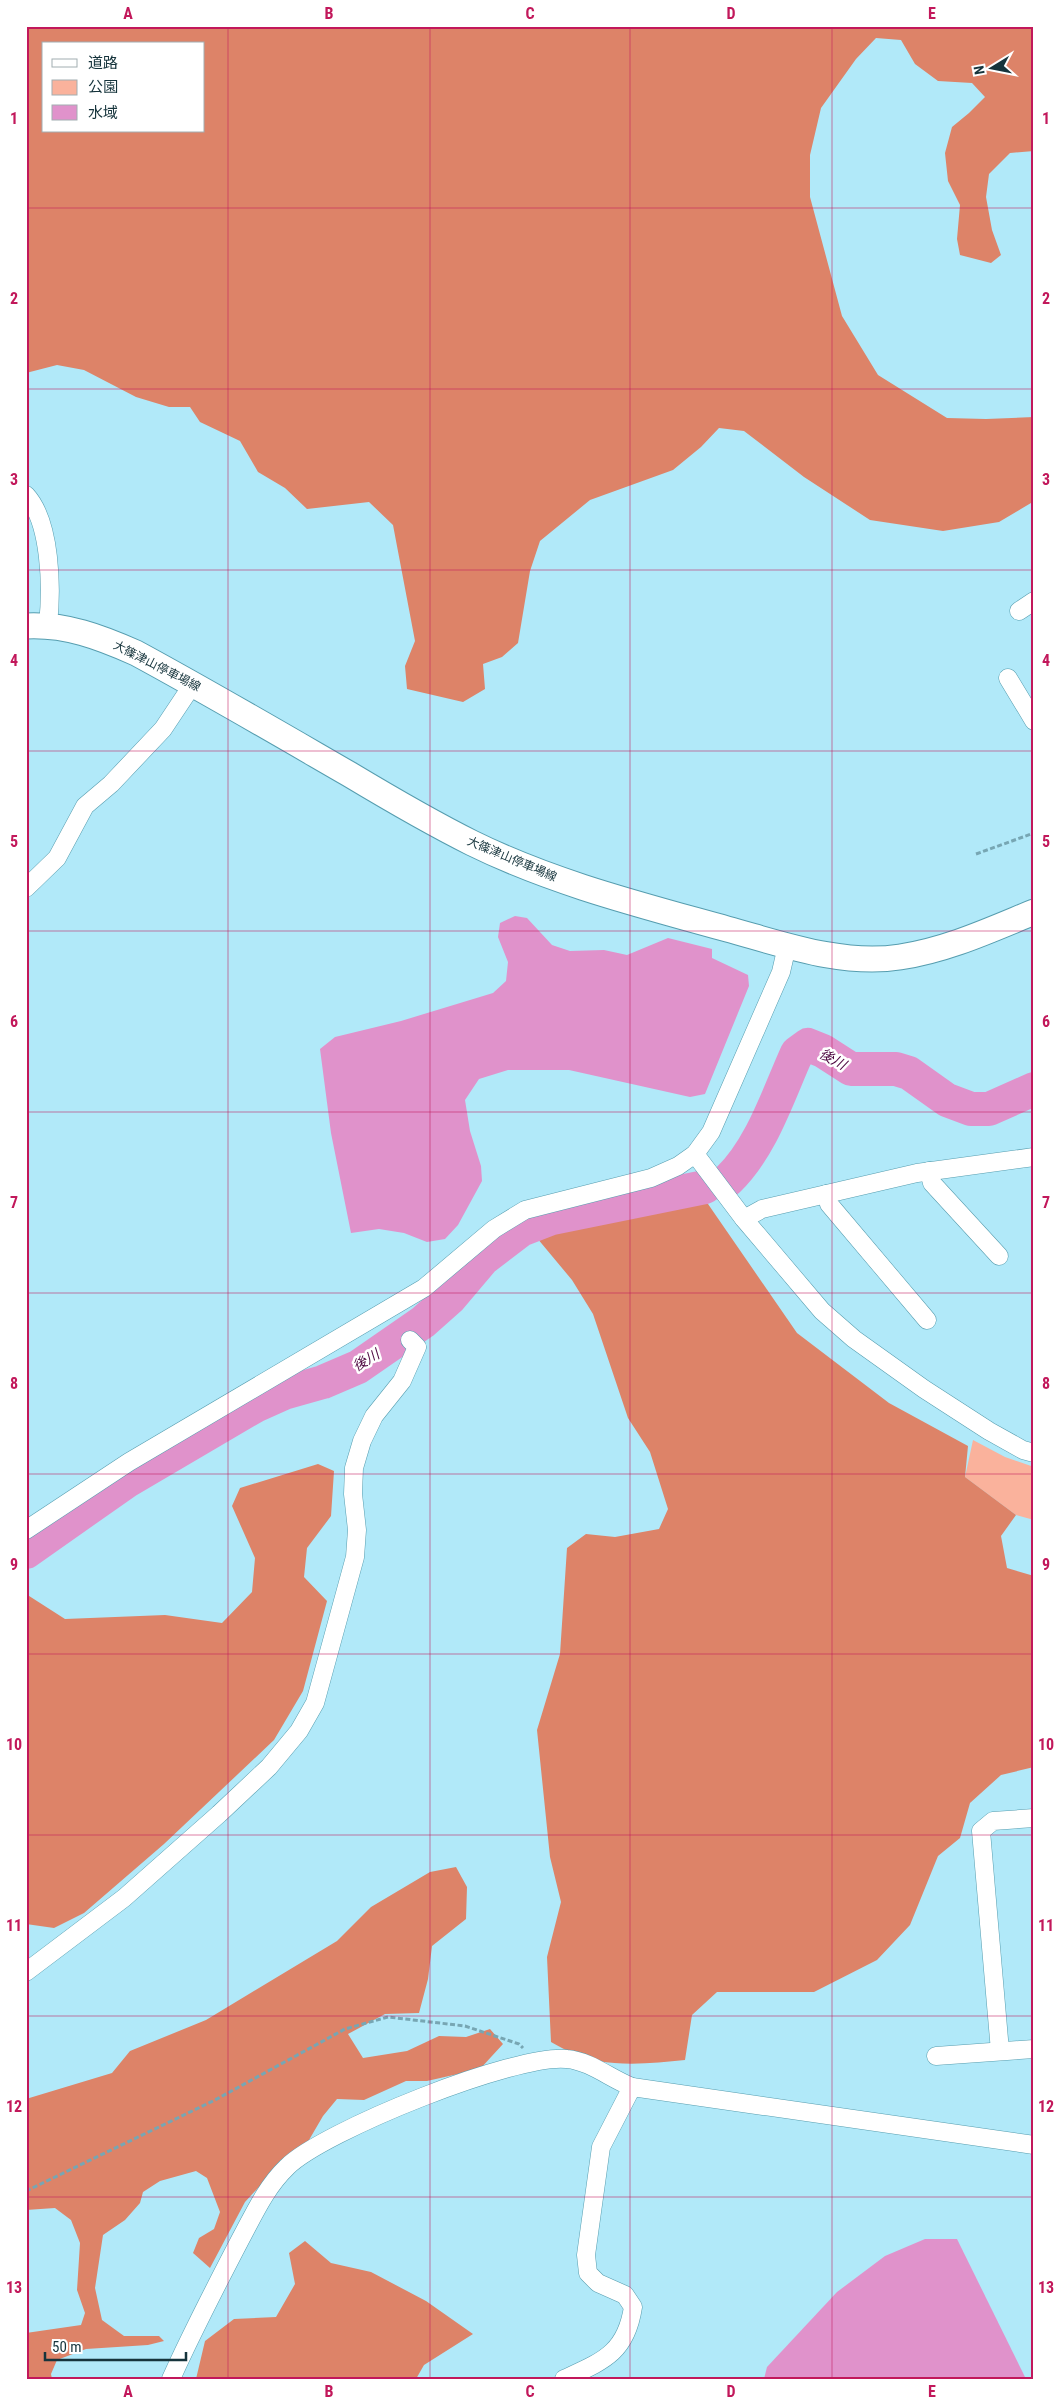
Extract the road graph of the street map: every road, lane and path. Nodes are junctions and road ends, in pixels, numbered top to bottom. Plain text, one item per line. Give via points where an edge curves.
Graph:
1 (26, 423) edge
2 (26, 448) edge
3 (26, 495) edge
4 (1034, 601) edge
5 (1019, 611) dead end
6 (37, 625) edge
7 (1008, 678) dead end
8 (193, 684) junction
9 (1034, 721) edge
10 (1034, 833) edge
11 (976, 854) dead end
12 (26, 888) edge
13 (1034, 912) edge
14 (787, 946) junction
15 (695, 1154) junction
16 (1034, 1157) edge
17 (929, 1171) junction
18 (826, 1194) junction
19 (744, 1219) junction
20 (999, 1256) dead end
21 (927, 1320) dead end
22 (410, 1340) dead end
23 (1034, 1453) edge
24 (26, 1530) edge
25 (1034, 1818) edge
26 (26, 1972) edge
27 (1034, 2049) edge
28 (1000, 2051) junction
29 (936, 2056) dead end
30 (534, 2062) junction
31 (632, 2087) junction
32 (1034, 2145) edge
33 (26, 2191) edge
34 (171, 2379) edge
35 (564, 2379) edge

1 - 2 path
3 - 6 street via 39,513 47,545
4 - 5 street
6 - 8 main road, 大篠津山停車場線 via 94,635
7 - 9 street
8 - 12 street via 163,729 111,784 85,806 57,858
8 - 14 main road, 大篠津山停車場線 via 473,844 540,873 606,895
10 - 11 path
13 - 14 main road, 大篠津山停車場線 via 962,942 898,958 856,959
14 - 15 street via 781,972 710,1132
15 - 19 street
15 - 24 street via 651,1178 525,1210 494,1228 424,1288 129,1462
16 - 17 street
17 - 18 street
17 - 20 street via 932,1183
18 - 19 street via 762,1209
18 - 21 street via 829,1204
19 - 23 street via 822,1311 854,1339 981,1426
22 - 26 street via 417,1347 414,1359 402,1381 374,1416 357,1459 353,1494 357,1530 355,1557 316,1703 269,1767 219,1814 124,1898
25 - 28 street via 993,1821 981,1831
27 - 28 street
28 - 29 street
30 - 31 street via 566,2058 589,2065
30 - 33 path via 519,2044 465,2026 388,2017 345,2029 215,2100
30 - 34 street via 485,2075 381,2114 322,2143 288,2166 267,2189
31 - 32 street
31 - 35 street via 601,2147 586,2255 588,2273 598,2283 625,2295 633,2307 630,2325 619,2347 597,2364

